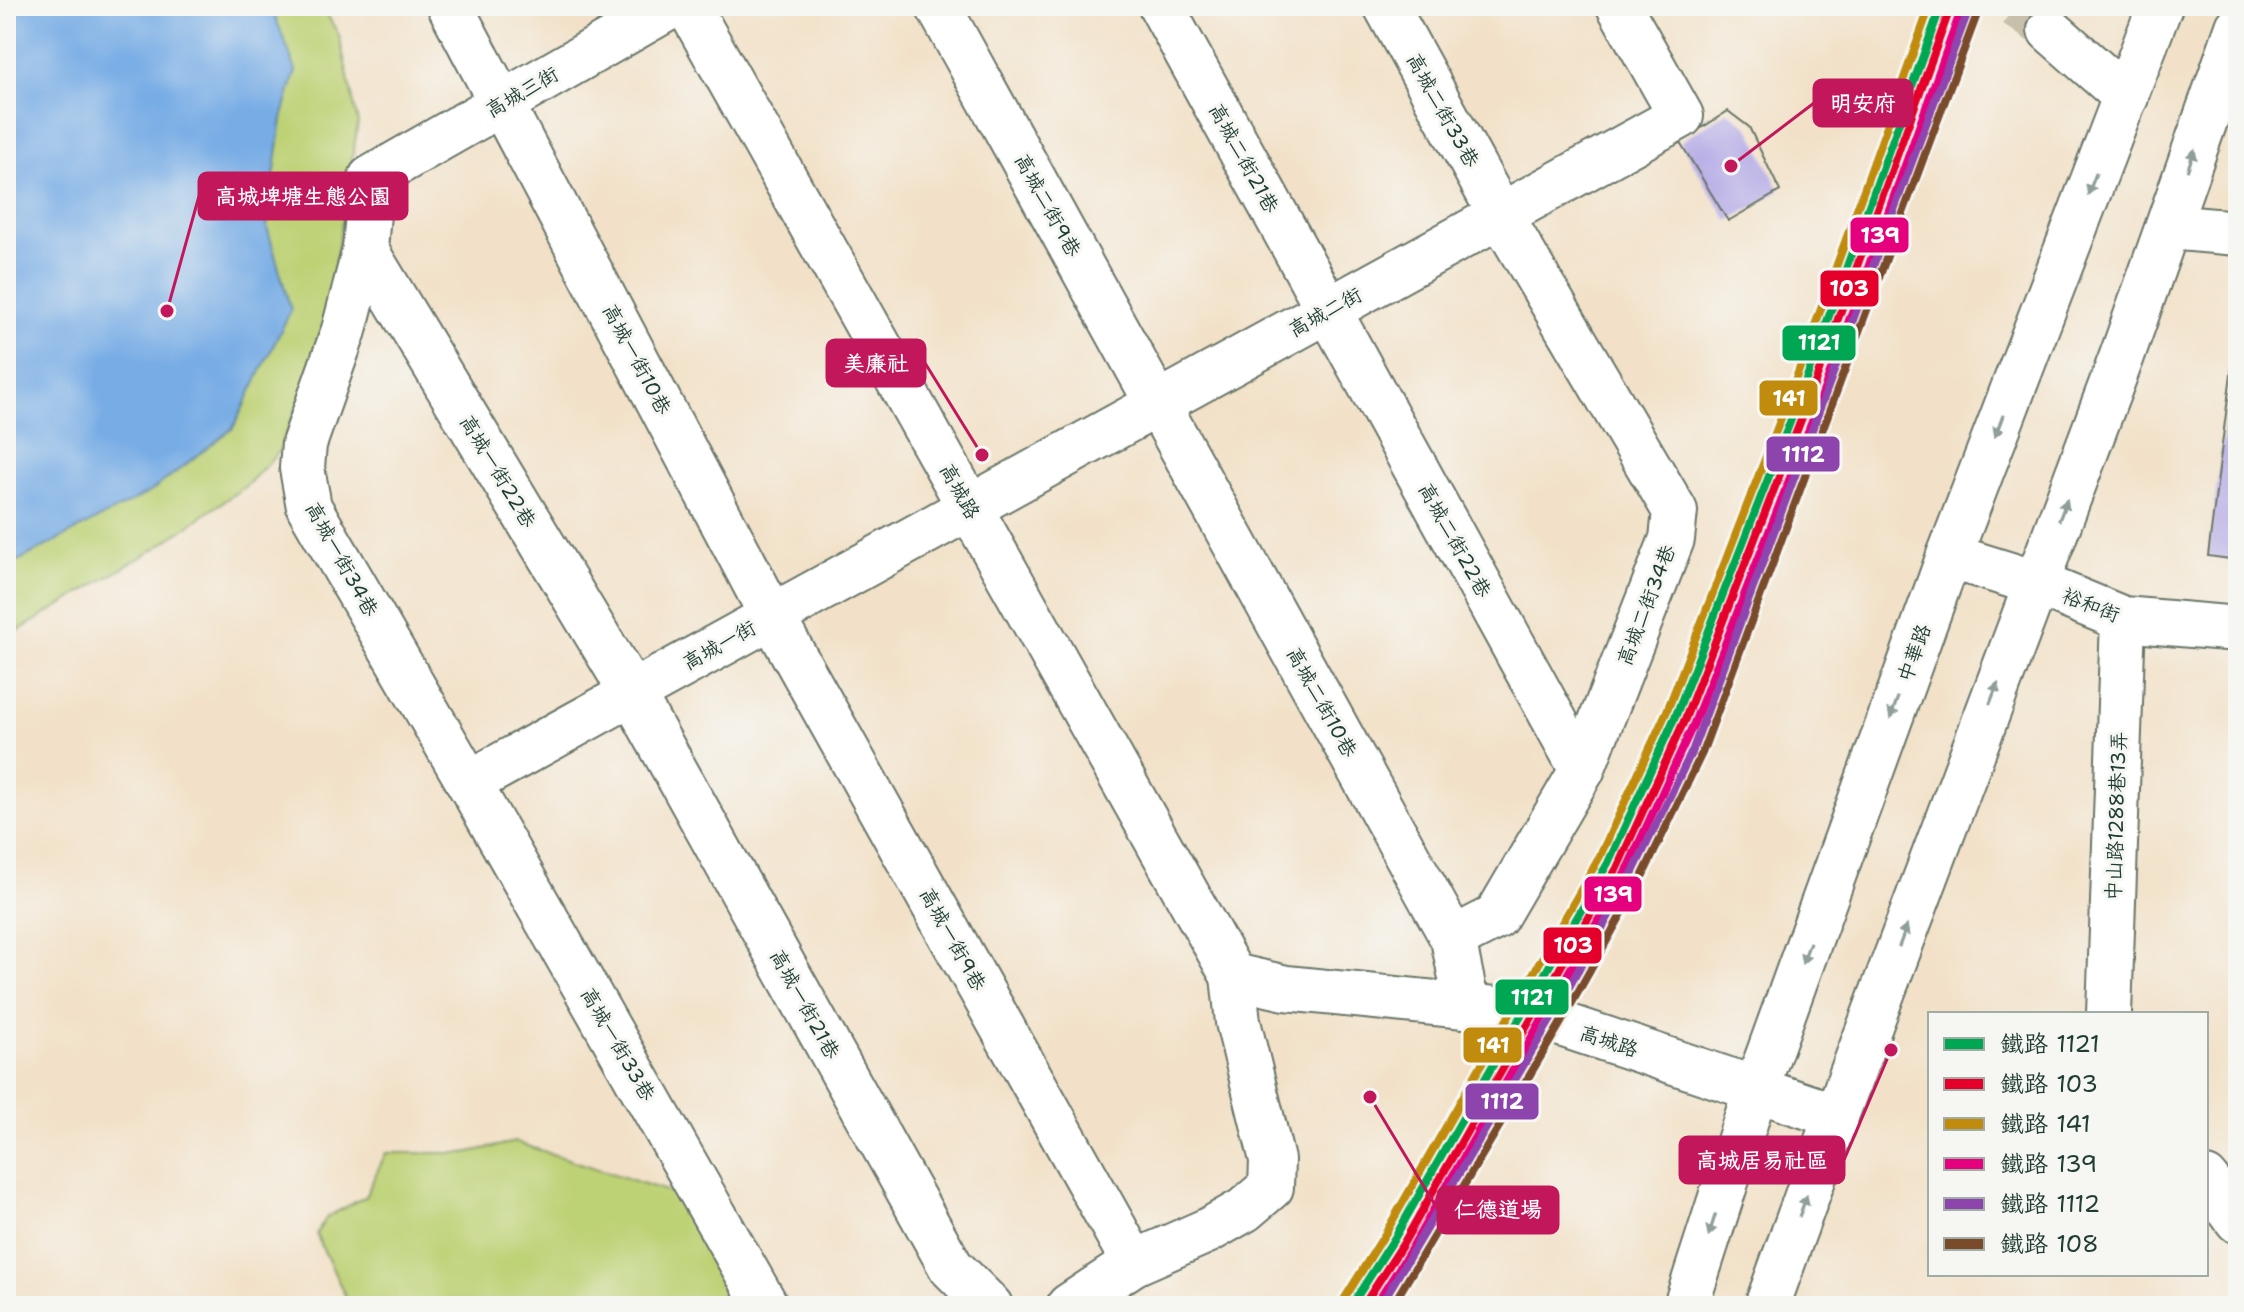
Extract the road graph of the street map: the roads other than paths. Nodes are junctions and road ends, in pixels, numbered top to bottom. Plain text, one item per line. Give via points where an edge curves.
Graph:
1 (450, 6) edge
2 (672, 6) edge
3 (688, 6) edge
4 (938, 6) edge
5 (1161, 6) edge
6 (1386, 6) edge
7 (1619, 6) edge
8 (2160, 6) edge
9 (2238, 27) edge
10 (2050, 30) tunnel mouth
11 (2126, 97) junction
12 (503, 102) junction
13 (371, 178) joint
14 (1500, 214) junction
15 (2168, 227) junction
16 (2238, 233) edge
17 (365, 249) junction
18 (1328, 310) junction
19 (1157, 404) junction
20 (969, 507) junction
21 (1949, 556) junction
22 (2036, 583) junction
23 (772, 616) junction
24 (2123, 619) junction
25 (2238, 629) edge
26 (632, 693) junction
27 (1582, 770) junction
28 (469, 783) junction
29 (1453, 939) junction
30 (1233, 976) junction
31 (1467, 1006) junction
32 (2109, 1012) edge
33 (1756, 1089) junction
34 (1836, 1116) junction
35 (2208, 1182) edge
36 (2238, 1221) edge
37 (1134, 1263) junction
38 (766, 1306) edge
39 (990, 1306) edge
40 (1069, 1306) edge
41 (1686, 1306) edge
42 (1767, 1306) edge

1 - 12 street, 高城一街10巷
2 - 12 street, 高城三街
3 - 20 street, 高城路
4 - 19 street, 高城二街9巷
5 - 18 street, 高城二街21巷
6 - 14 street, 高城二街33巷
7 - 14 street, 高城二街 via 1681,116
8 - 11 street, 中華路
15 -> 9 street
10 - 11 street
11 -> 21 street, 中華路
12 - 13 street, 高城三街
12 - 23 street, 高城一街10巷
13 - 17 street, 高城一街34巷
14 - 18 street, 高城二街
14 - 27 street, 高城二街34巷 via 1675,511 1672,539
15 - 16 street
22 -> 15 street
17 - 26 street, 高城一街22巷
17 - 28 street, 高城一街34巷 via 344,330 304,444 309,507
18 - 19 street, 高城二街
18 - 27 street, 高城二街22巷
19 - 20 street, 高城二街
19 - 29 street, 高城二街10巷
20 - 23 street, 高城一街
20 - 30 street, 高城路
21 - 22 street, 裕和街
21 -> 33 street, 中華路
22 - 24 street, 裕和街
34 -> 22 street
23 - 26 street, 高城一街
23 - 37 street, 高城一街9巷
24 - 25 street, 裕和街
24 - 32 street, 中山路1288巷13弄
26 - 28 street, 高城一街
26 - 39 street, 高城一街21巷 via 951,1267
27 - 29 street, 高城二街34巷 via 1496,917
28 - 38 street, 高城一街33巷
29 - 31 street, 高城二街10巷
30 - 31 street, 高城路 via 1286,988
30 - 37 street, 高城路 via 1238,1022 1272,1160 1271,1187 1209,1230
31 - 33 street, 高城路 via 1525,1012
33 - 34 street, 高城路
33 -> 41 street, 中華路
42 -> 34 street
35 - 36 street
37 - 40 street

